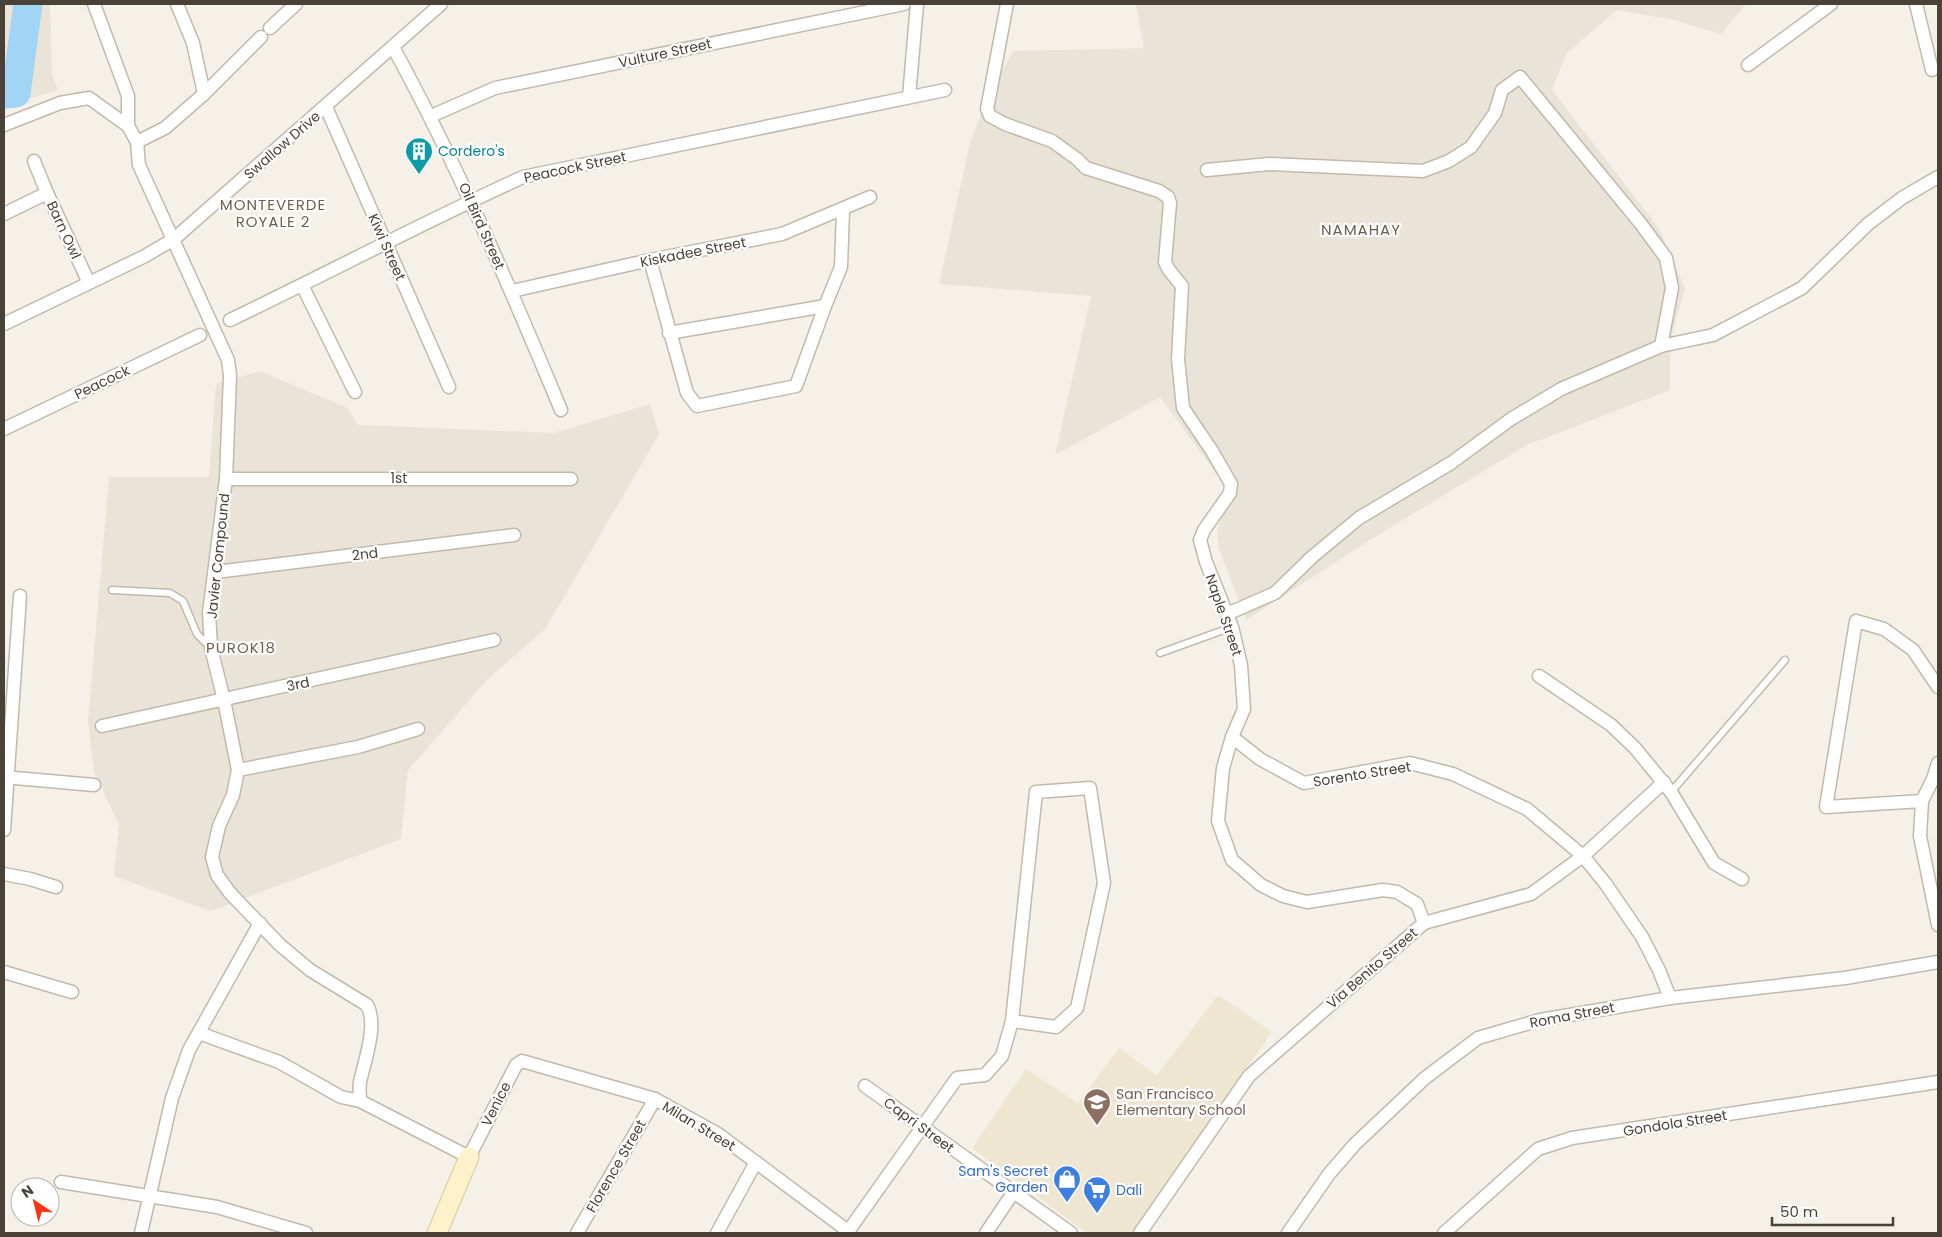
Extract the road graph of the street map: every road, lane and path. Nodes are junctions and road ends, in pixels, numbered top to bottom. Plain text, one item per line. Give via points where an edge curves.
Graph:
1 (94, 4) edge
2 (178, 4) edge
3 (296, 4) edge
4 (441, 4) edge
5 (904, 4) edge
6 (917, 4) edge
7 (1007, 4) edge
8 (1831, 4) edge
9 (1916, 4) edge
10 (393, 47) junction
11 (1748, 65) dead end
12 (1932, 70) dead end
13 (945, 90) dead end
14 (204, 94) junction
15 (909, 97) junction
16 (326, 107) junction
17 (431, 116) junction
18 (4, 125) edge
19 (128, 126) junction
20 (137, 142) junction
21 (34, 161) dead end
22 (1206, 170) dead end
23 (1938, 177) edge
24 (47, 193) junction
25 (870, 197) dead end
26 (471, 200) junction
27 (843, 210) junction
28 (4, 214) edge
29 (174, 239) junction
30 (386, 243) junction
31 (650, 260) junction
32 (89, 283) junction
33 (302, 286) junction
34 (512, 291) junction
35 (825, 306) junction
36 (230, 320) dead end
37 (4, 324) edge
38 (669, 333) junction
39 (200, 336) dead end
40 (1661, 346) junction
41 (449, 387) dead end
42 (355, 392) dead end
43 (561, 410) dead end
44 (4, 429) edge
45 (226, 479) junction
46 (571, 479) dead end
47 (514, 535) dead end
48 (216, 572) junction
49 (112, 590) dead end
50 (20, 596) dead end
51 (1227, 614) junction
52 (1232, 627) junction
53 (494, 640) dead end
54 (211, 648) junction
55 (1160, 653) dead end
56 (1785, 660) dead end
57 (1539, 676) dead end
58 (1938, 686) edge
59 (224, 700) junction
60 (102, 726) dead end
61 (418, 729) dead end
62 (1232, 738) junction
63 (1938, 763) edge
64 (238, 770) junction
65 (6, 777) edge
66 (94, 785) dead end
67 (1667, 787) junction
68 (1922, 801) junction
69 (4, 830) edge
70 (1583, 856) junction
71 (4, 874) edge
72 (1742, 879) dead end
73 (56, 887) dead end
74 (1424, 922) junction
75 (260, 923) junction
76 (1938, 924) edge
77 (1938, 962) edge
78 (4, 972) edge
79 (72, 992) dead end
80 (1670, 998) junction
81 (1012, 1021) junction
82 (198, 1033) junction
83 (529, 1062) joint
84 (1938, 1082) edge
85 (865, 1086) dead end
86 (655, 1099) junction
87 (360, 1101) junction
88 (921, 1127) junction
89 (470, 1157) junction
90 (756, 1162) junction
91 (61, 1182) dead end
92 (1013, 1193) junction
93 (149, 1198) junction
94 (290, 1231) edge
95 (848, 1232) edge
96 (141, 1233) edge
97 (306, 1233) edge
98 (437, 1233) edge
99 (577, 1233) edge
100 (717, 1233) edge
101 (986, 1233) edge
102 (1071, 1233) edge
103 (1140, 1233) edge
104 (1288, 1233) edge
105 (1444, 1233) edge

1 - 19 street via 128,96
2 - 14 street via 194,43
3 - 14 street
4 - 10 street, Swallow Drive
5 - 17 street, Vulture Street via 495,88
6 - 15 street
7 - 51 street, Naple Street via 987,109 990,116 1052,141 1086,168 1159,191 1168,197 1165,262 1182,286 1178,359 1183,408 1231,484 1230,493 1200,540
8 - 11 street
9 - 12 street
10 - 16 street, Swallow Drive
10 - 17 street, Oil Bird Street
13 - 15 street, Peacock Street
14 - 20 street via 164,128
15 - 26 street, Peacock Street via 523,177
16 - 29 street, Swallow Drive
16 - 30 street, Kiwi Street
17 - 26 street, Oil Bird Street
18 - 19 street via 60,103 89,98
19 - 20 street
20 - 29 street, Javier Compound via 139,165
21 - 24 street
22 - 40 street via 1269,164 1423,171 1471,148 1495,113 1502,90 1520,77 1666,258 1672,288
23 - 40 street via 1902,198 1868,224 1802,288 1713,335
24 - 28 street, Barn Owl
24 - 32 street, Barn Owl
25 - 27 street, Kiskadee Street
26 - 30 street, Peacock Street
26 - 34 street, Oil Bird Street
27 - 31 street, Kiskadee Street via 782,234
27 - 35 street via 841,267
29 - 32 street, Swallow Drive
29 - 45 street, Javier Compound via 228,360
30 - 33 street, Peacock Street
30 - 41 street, Kiwi Street
31 - 34 street, Kiskadee Street
31 - 38 street
32 - 37 street, Swallow Drive
33 - 36 street, Peacock Street
33 - 42 street
34 - 43 street, Oil Bird Street
35 - 38 street
35 - 38 street via 796,386 697,406 687,393
39 - 44 street, Peacock
40 - 51 street via 1561,389 1511,419 1451,463 1360,518 1274,593
45 - 46 street, 1st
45 - 48 street, Javier Compound
47 - 48 street, 2nd
48 - 54 street, Javier Compound via 209,613
49 - 54 lane via 170,593 183,601 197,634
50 - 65 street
51 - 52 street, Naple Street
52 - 55 lane
52 - 62 street, Naple Street via 1241,666 1244,708
53 - 59 street, 3rd
54 - 59 street, Javier Compound
56 - 67 lane
57 - 67 street via 1612,725
58 - 68 street via 1912,650 1884,629 1856,621 1826,807
59 - 60 street, 3rd
59 - 64 street, Javier Compound
61 - 64 street via 358,747
62 - 70 street, Sorento Street via 1260,759 1304,783 1410,763 1454,774 1527,809
62 - 74 street, Naple Street via 1223,768 1218,821 1232,860 1261,885 1283,896 1307,902 1383,890 1396,892 1417,904
63 - 68 street
64 - 75 street, Javier Compound via 212,857 217,875 230,893
65 - 66 street
65 - 69 street
67 - 70 street, Via Benito Street
67 - 72 street via 1714,863
68 - 76 street via 1920,836
70 - 74 street, Via Benito Street via 1531,894
70 - 80 street, Sorento Street via 1642,937
71 - 73 street
74 - 103 street, Via Benito Street via 1248,1076
75 - 82 street
75 - 87 street, Javier Compound via 310,970 367,1005 372,1014
77 - 80 street, Roma Street via 1845,978
78 - 79 street
80 - 104 street, Roma Street via 1540,1020 1478,1038 1425,1078 1355,1144
81 - 81 street via 1036,792 1090,788 1104,883 1077,1008 1056,1027
81 - 88 street via 1002,1056 985,1076 957,1078
82 - 87 street via 280,1062 341,1097
82 - 93 street via 172,1098
83 - 86 street, Milan Street
83 - 89 street, Venice via 522,1060 516,1065
84 - 105 street, Gondola Street via 1572,1138 1538,1149
85 - 88 street, Capri Street
86 - 90 street, Milan Street via 718,1134
86 - 99 street, Florence Street
87 - 89 street
88 - 92 street, Capri Street
88 - 95 street
89 - 98 street
90 - 95 street, Milan Street
90 - 100 street
91 - 93 street
92 - 101 street
92 - 102 street, Capri Street
93 - 94 street via 217,1207
93 - 96 street
94 - 97 street

